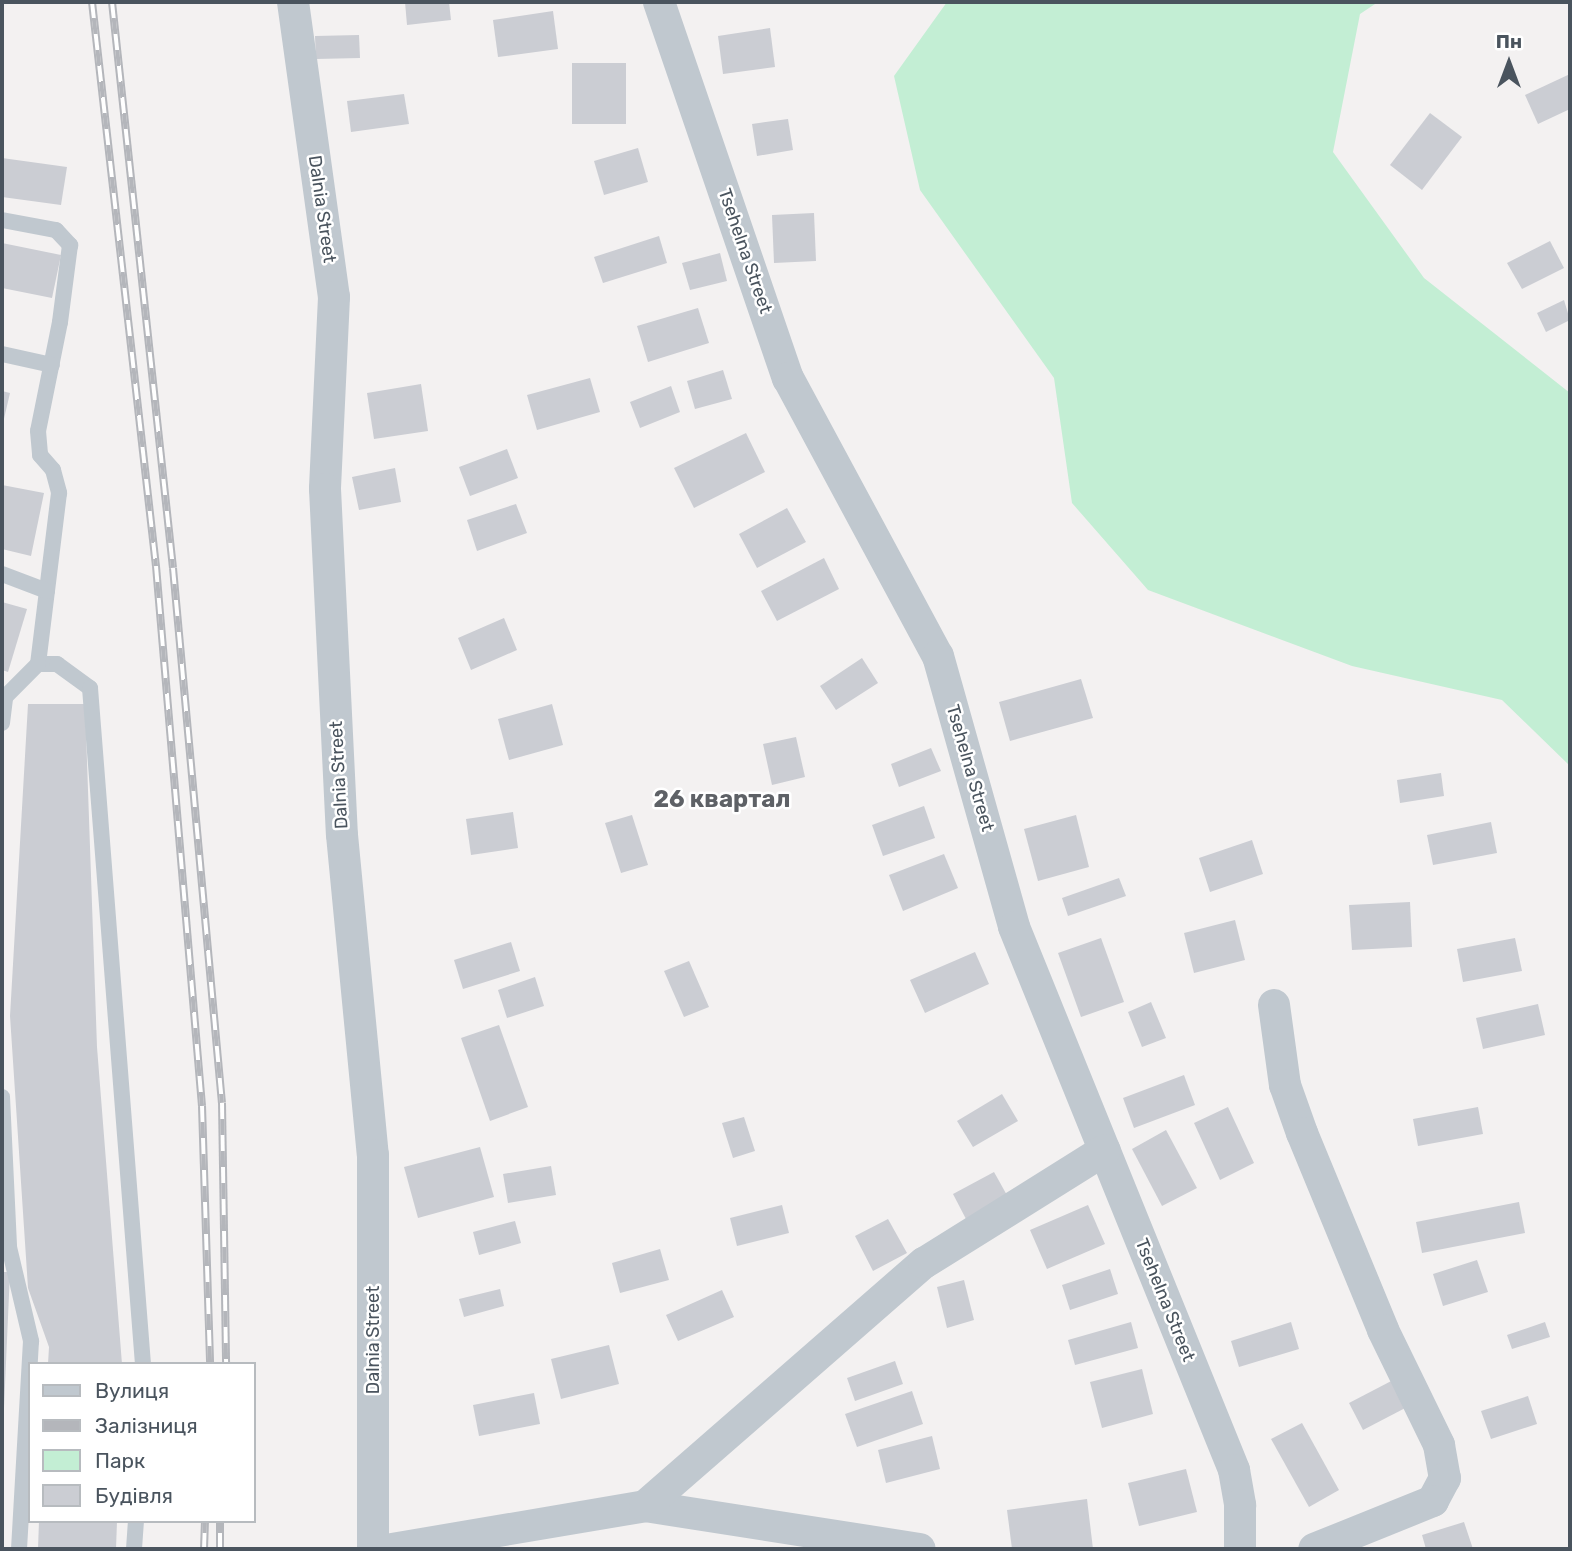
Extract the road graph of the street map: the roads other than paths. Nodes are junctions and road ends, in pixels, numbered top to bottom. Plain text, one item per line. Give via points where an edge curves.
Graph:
1 (293, 2) edge
2 (659, 2) edge
3 (2, 220) edge
4 (2, 355) edge
5 (52, 365) junction
6 (2, 575) edge
7 (47, 591) junction
8 (38, 664) junction
9 (4, 700) edge
10 (2, 723) edge
11 (1274, 1005) dead end
12 (2, 1097) edge
13 (1104, 1150) junction
14 (30, 1362) edge
15 (144, 1362) edge
16 (28, 1394) edge
17 (645, 1506) junction
18 (136, 1523) edge
19 (19, 1549) edge
20 (134, 1549) edge
21 (373, 1549) edge
22 (392, 1549) edge
23 (920, 1549) edge
24 (1240, 1549) edge
25 (1314, 1549) edge

1 - 21 street, Dalnia Street via 334,297 325,489 342,835 373,1155
2 - 13 street, Tsehelna Street via 788,378 938,656 1014,927
3 - 5 lane via 56,230 70,245
4 - 5 lane
5 - 7 lane via 38,431 40,454 53,470 59,493
6 - 7 lane
7 - 8 lane
8 - 9 lane via 18,679
8 - 15 lane via 57,664 90,688
9 - 10 lane
11 - 25 street via 1285,1085 1384,1330 1439,1445 1445,1478 1433,1501
12 - 14 lane via 9,1247 31,1342
13 - 17 street via 924,1263
13 - 24 street, Tsehelna Street via 1234,1470
16 - 19 lane
17 - 22 street
17 - 23 street
18 - 20 lane

